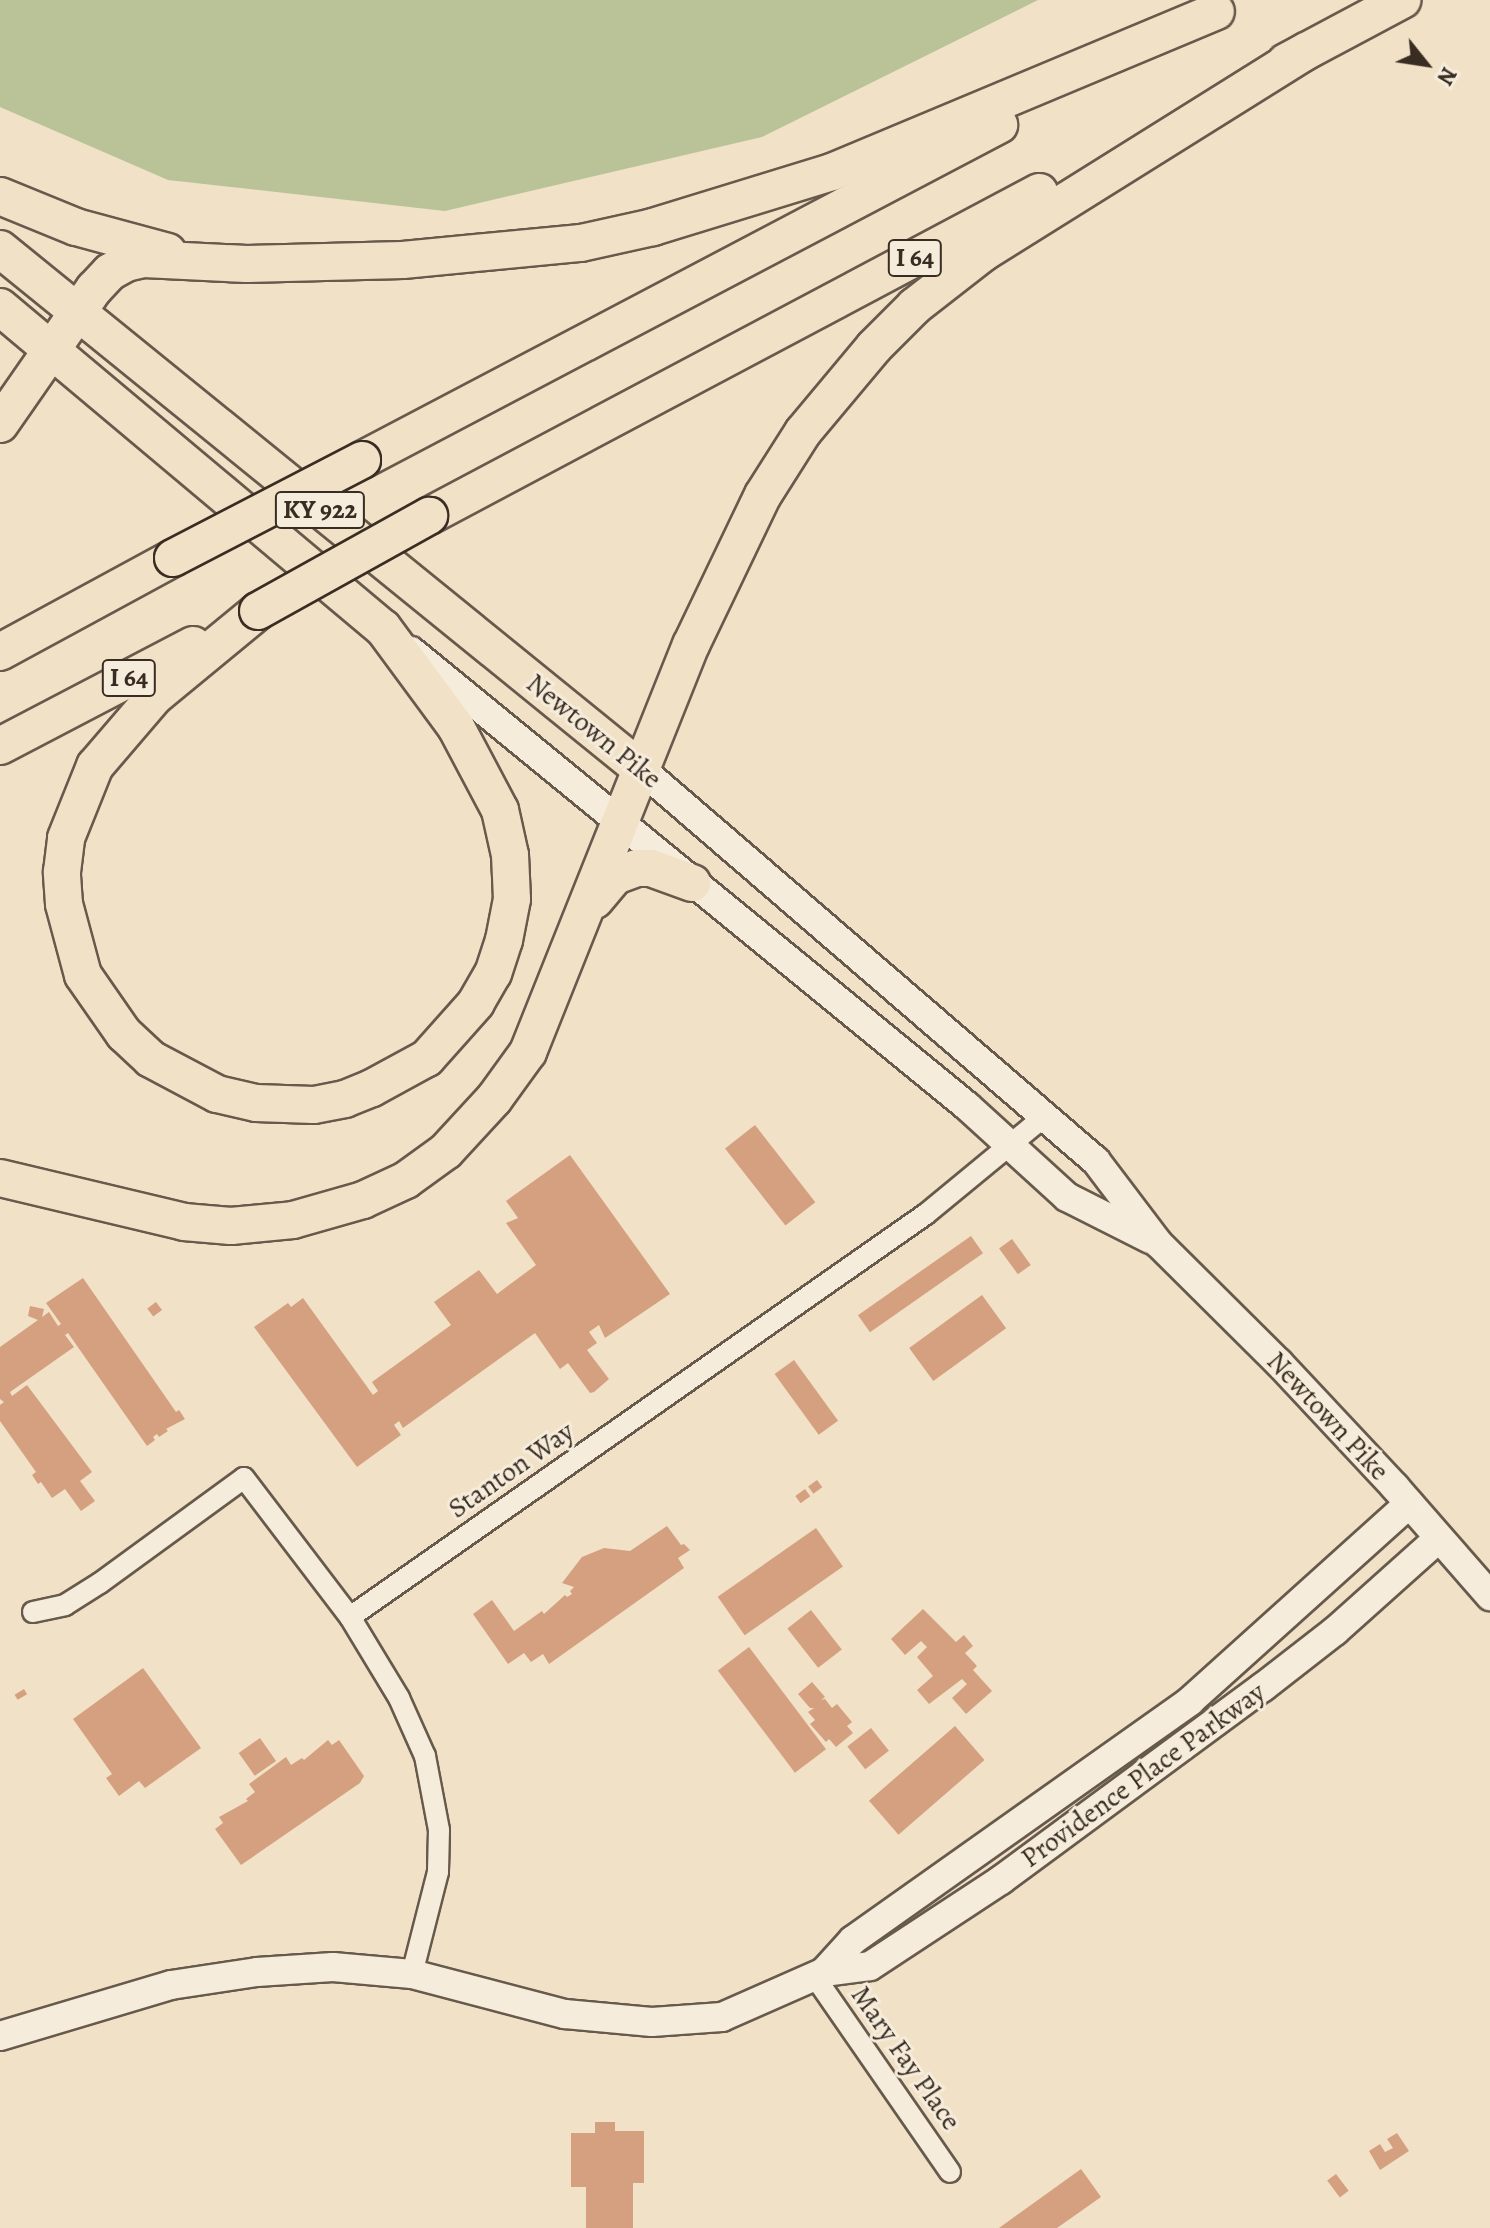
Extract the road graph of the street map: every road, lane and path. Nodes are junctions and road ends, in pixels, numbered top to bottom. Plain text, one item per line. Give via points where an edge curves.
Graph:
1 (1402, 0) edge
2 (1227, 5) edge
3 (1306, 51) junction
4 (0, 196) edge
5 (0, 249) edge
6 (193, 259) junction
7 (0, 307) edge
8 (78, 314) junction
9 (52, 350) junction
10 (0, 424) edge
11 (258, 611) junction
12 (383, 628) junction
13 (0, 652) edge
14 (0, 746) edge
15 (642, 770) junction
16 (620, 824) junction
17 (692, 883) junction
18 (585, 915) junction
19 (1045, 1116) junction
20 (1011, 1147) junction
21 (0, 1178) edge
22 (1158, 1243) junction
23 (1409, 1504) junction
24 (1438, 1539) junction
25 (1490, 1596) edge
26 (33, 1612) dead end
27 (350, 1617) junction
28 (412, 1974) junction
29 (819, 1974) junction
30 (0, 2036) edge
31 (950, 2172) dead end

1 - 3 highway, I 64
2 - 6 highway via 832,172 653,227 581,243 403,260 247,264
2 - 13 highway, bridge
3 - 11 highway, I 64, bridge
3 - 15 highway via 983,253 915,306 874,347 803,432 763,495 691,645
4 - 6 highway via 76,227
5 - 8 highway, Newtown Pike / KY 922
6 - 8 highway via 126,263 110,272
7 - 9 highway, Newtown Pike / KY 922
8 - 9 highway
8 - 15 highway, Newtown Pike / KY 922
9 - 10 highway
9 - 12 highway, Newtown Pike / KY 922
11 - 12 highway via 155,696 95,766 66,838 62,872 66,916 83,975 124,1034 181,1077 217,1094 256,1103 314,1105 345,1099 427,1058 476,1003 504,940 512,899 500,810 456,727
11 - 14 highway, I 64
12 - 16 street, Newtown Pike / KY 922
15 - 16 highway
15 - 19 street, Newtown Pike / KY 922
16 - 17 street, Newtown Pike / KY 922
16 - 18 highway
17 - 18 highway via 651,868 625,871 604,886
17 - 20 street, Newtown Pike / KY 922
18 - 21 highway via 528,1052 494,1099 446,1151 406,1180 363,1200 293,1220 231,1226 184,1222
19 - 20 street, Stanton Way
19 - 22 street, Newtown Pike / KY 922 via 1096,1161
20 - 22 street, Newtown Pike / KY 922 via 1067,1197
20 - 27 street, Stanton Way via 926,1214
22 - 23 street, Newtown Pike / KY 922 via 1279,1363
23 - 24 street, Newtown Pike / KY 922
23 - 29 street, Providence Place Parkway via 1190,1701 853,1940
24 - 25 street, Newtown Pike / KY 922
24 - 29 street, Providence Place Parkway via 1335,1631 1001,1880 870,1966
26 - 27 street via 65,1605 100,1583 244,1478
27 - 28 street via 399,1698 425,1756 439,1830 438,1872
28 - 29 street, Providence Place Parkway via 565,2014 652,2022 722,2017
28 - 30 street, Providence Place Parkway via 333,1967 201,1980
29 - 31 street, Mary Fay Place

